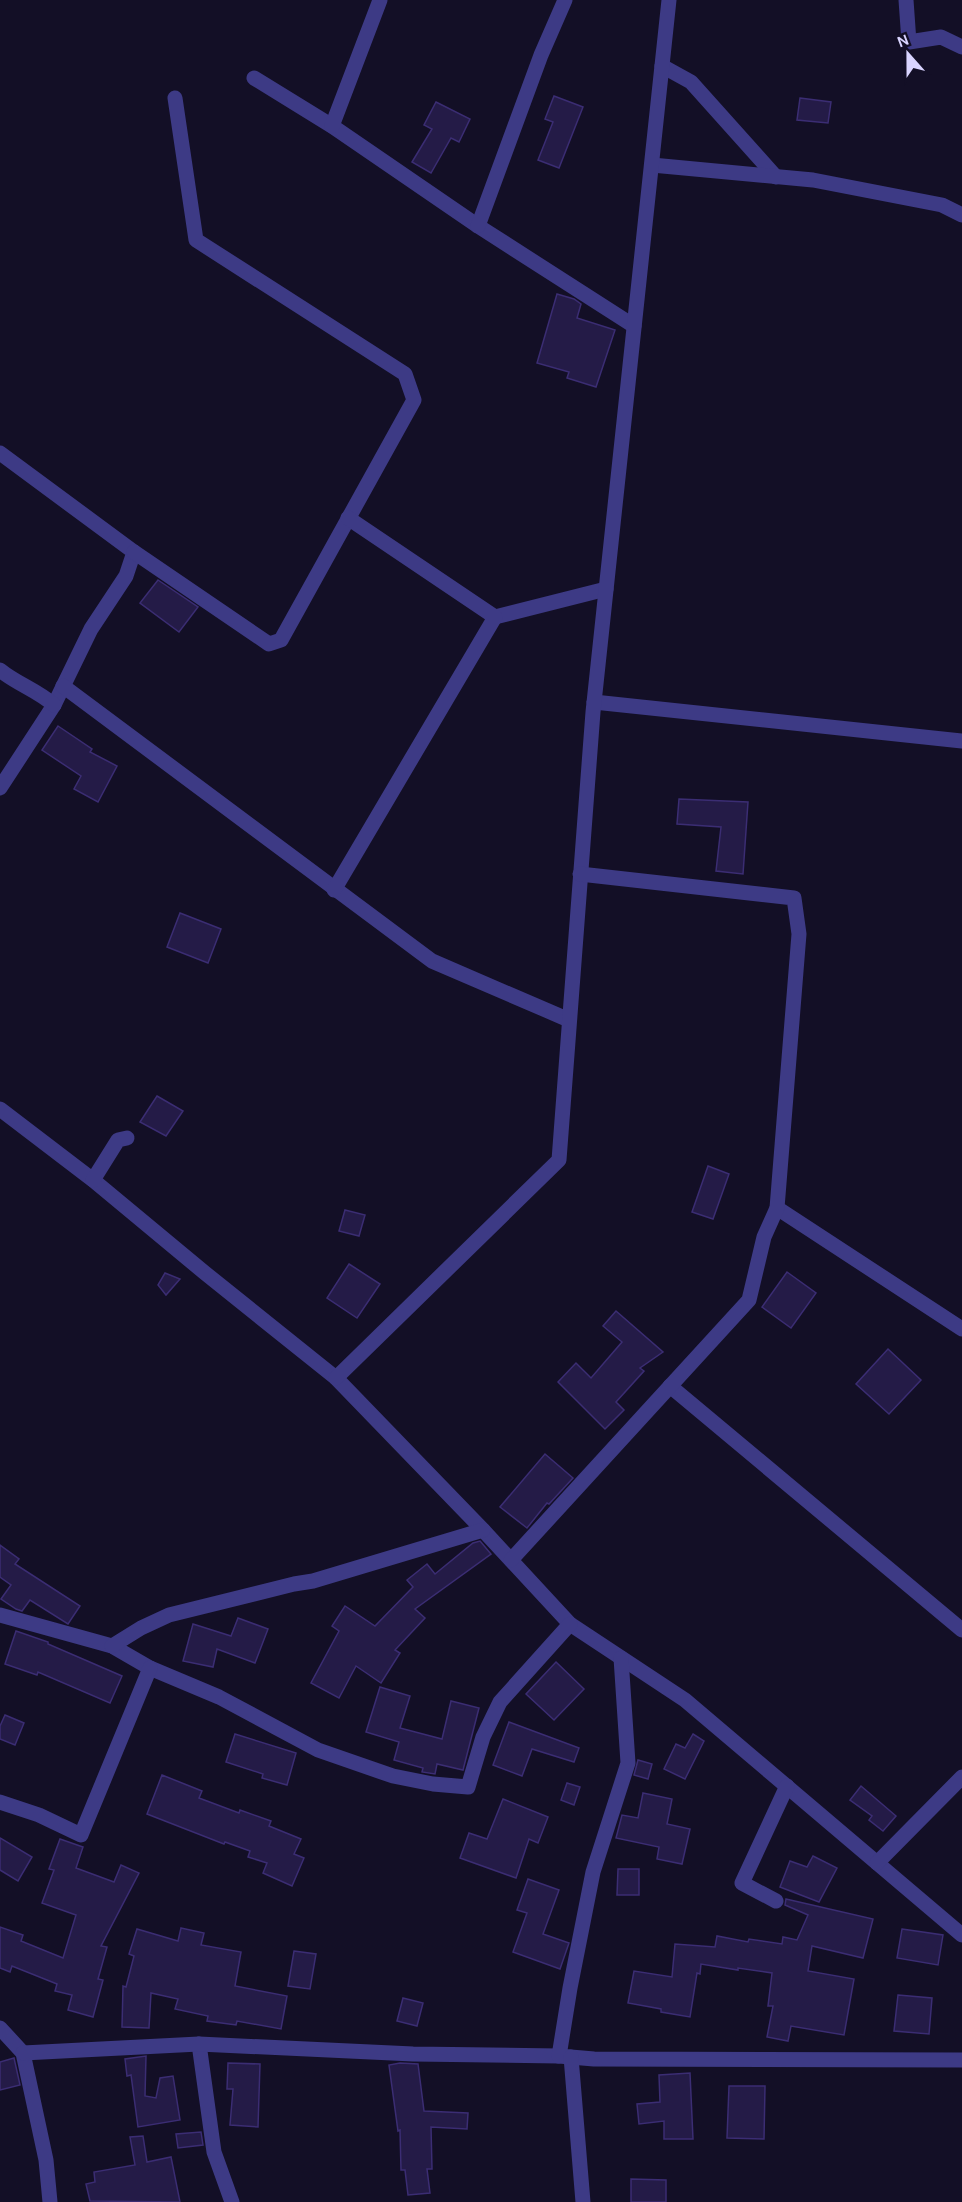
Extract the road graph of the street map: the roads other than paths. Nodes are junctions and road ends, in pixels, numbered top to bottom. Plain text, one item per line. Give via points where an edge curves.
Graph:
1 (380, 0) edge
2 (565, 0) edge
3 (669, 0) edge
4 (906, 0) edge
5 (962, 47) edge
6 (662, 66) junction
7 (254, 78) dead end
8 (175, 98) dead end
9 (332, 126) junction
10 (652, 165) junction
11 (776, 177) junction
12 (962, 215) edge
13 (478, 226) junction
14 (634, 326) junction
15 (0, 453) edge
16 (348, 518) junction
17 (134, 552) junction
18 (606, 589) junction
19 (495, 616) junction
20 (0, 670) edge
21 (63, 686) junction
22 (594, 702) junction
23 (54, 705) junction
24 (962, 741) edge
25 (0, 788) edge
26 (580, 874) junction
27 (334, 890) junction
28 (569, 1020) junction
29 (0, 1108) edge
30 (127, 1138) dead end
31 (93, 1180) junction
32 (777, 1208) junction
33 (962, 1329) edge
34 (336, 1378) junction
35 (670, 1386) junction
36 (483, 1530) junction
37 (511, 1560) junction
38 (0, 1615) edge
39 (570, 1624) junction
40 (962, 1630) edge
41 (112, 1646) junction
42 (621, 1658) junction
43 (150, 1668) junction
44 (962, 1777) edge
45 (787, 1786) junction
46 (0, 1802) edge
47 (877, 1863) junction
48 (776, 1901) dead end
49 (962, 1935) edge
50 (0, 2028) edge
51 (199, 2044) junction
52 (23, 2053) junction
53 (565, 2056) junction
54 (962, 2060) edge
55 (50, 2202) edge
56 (232, 2202) edge
57 (583, 2202) edge

1 - 9 street
2 - 13 street
3 - 6 street
4 - 5 street via 909,42 941,37
6 - 10 street
6 - 11 street via 691,81
7 - 9 street
8 - 16 street via 196,240 405,374 414,400
9 - 13 street
10 - 11 street
10 - 14 street
11 - 12 street via 813,180 942,205
13 - 14 street
14 - 18 street
15 - 17 street
16 - 17 street via 281,640 268,644
16 - 19 street
17 - 21 street via 126,576 91,629
18 - 19 street
18 - 22 street
19 - 27 street
20 - 23 street via 40,692
21 - 23 street
21 - 27 street
22 - 24 street
22 - 26 street
23 - 25 street
26 - 28 street
26 - 32 street via 794,898 799,934
27 - 28 street via 432,961
28 - 34 street via 559,1160
29 - 31 street
30 - 31 street via 118,1140
31 - 34 street
32 - 33 street
32 - 35 street via 764,1237 749,1300
34 - 36 street
35 - 37 street
35 - 40 street
36 - 37 street
36 - 41 street via 313,1581 169,1615
37 - 39 street
38 - 41 street
39 - 42 street
39 - 43 street via 500,1702 483,1737 468,1787 393,1776 318,1750 219,1697
41 - 43 street
42 - 45 street via 685,1700
42 - 53 street via 628,1763 593,1872 570,1988
43 - 46 street via 81,1835
44 - 47 street
45 - 47 street
45 - 48 street via 742,1883
47 - 49 street
50 - 52 street
51 - 52 street
51 - 53 street
51 - 56 street via 214,2152
52 - 55 street via 46,2160
53 - 54 street via 594,2060
53 - 57 street

